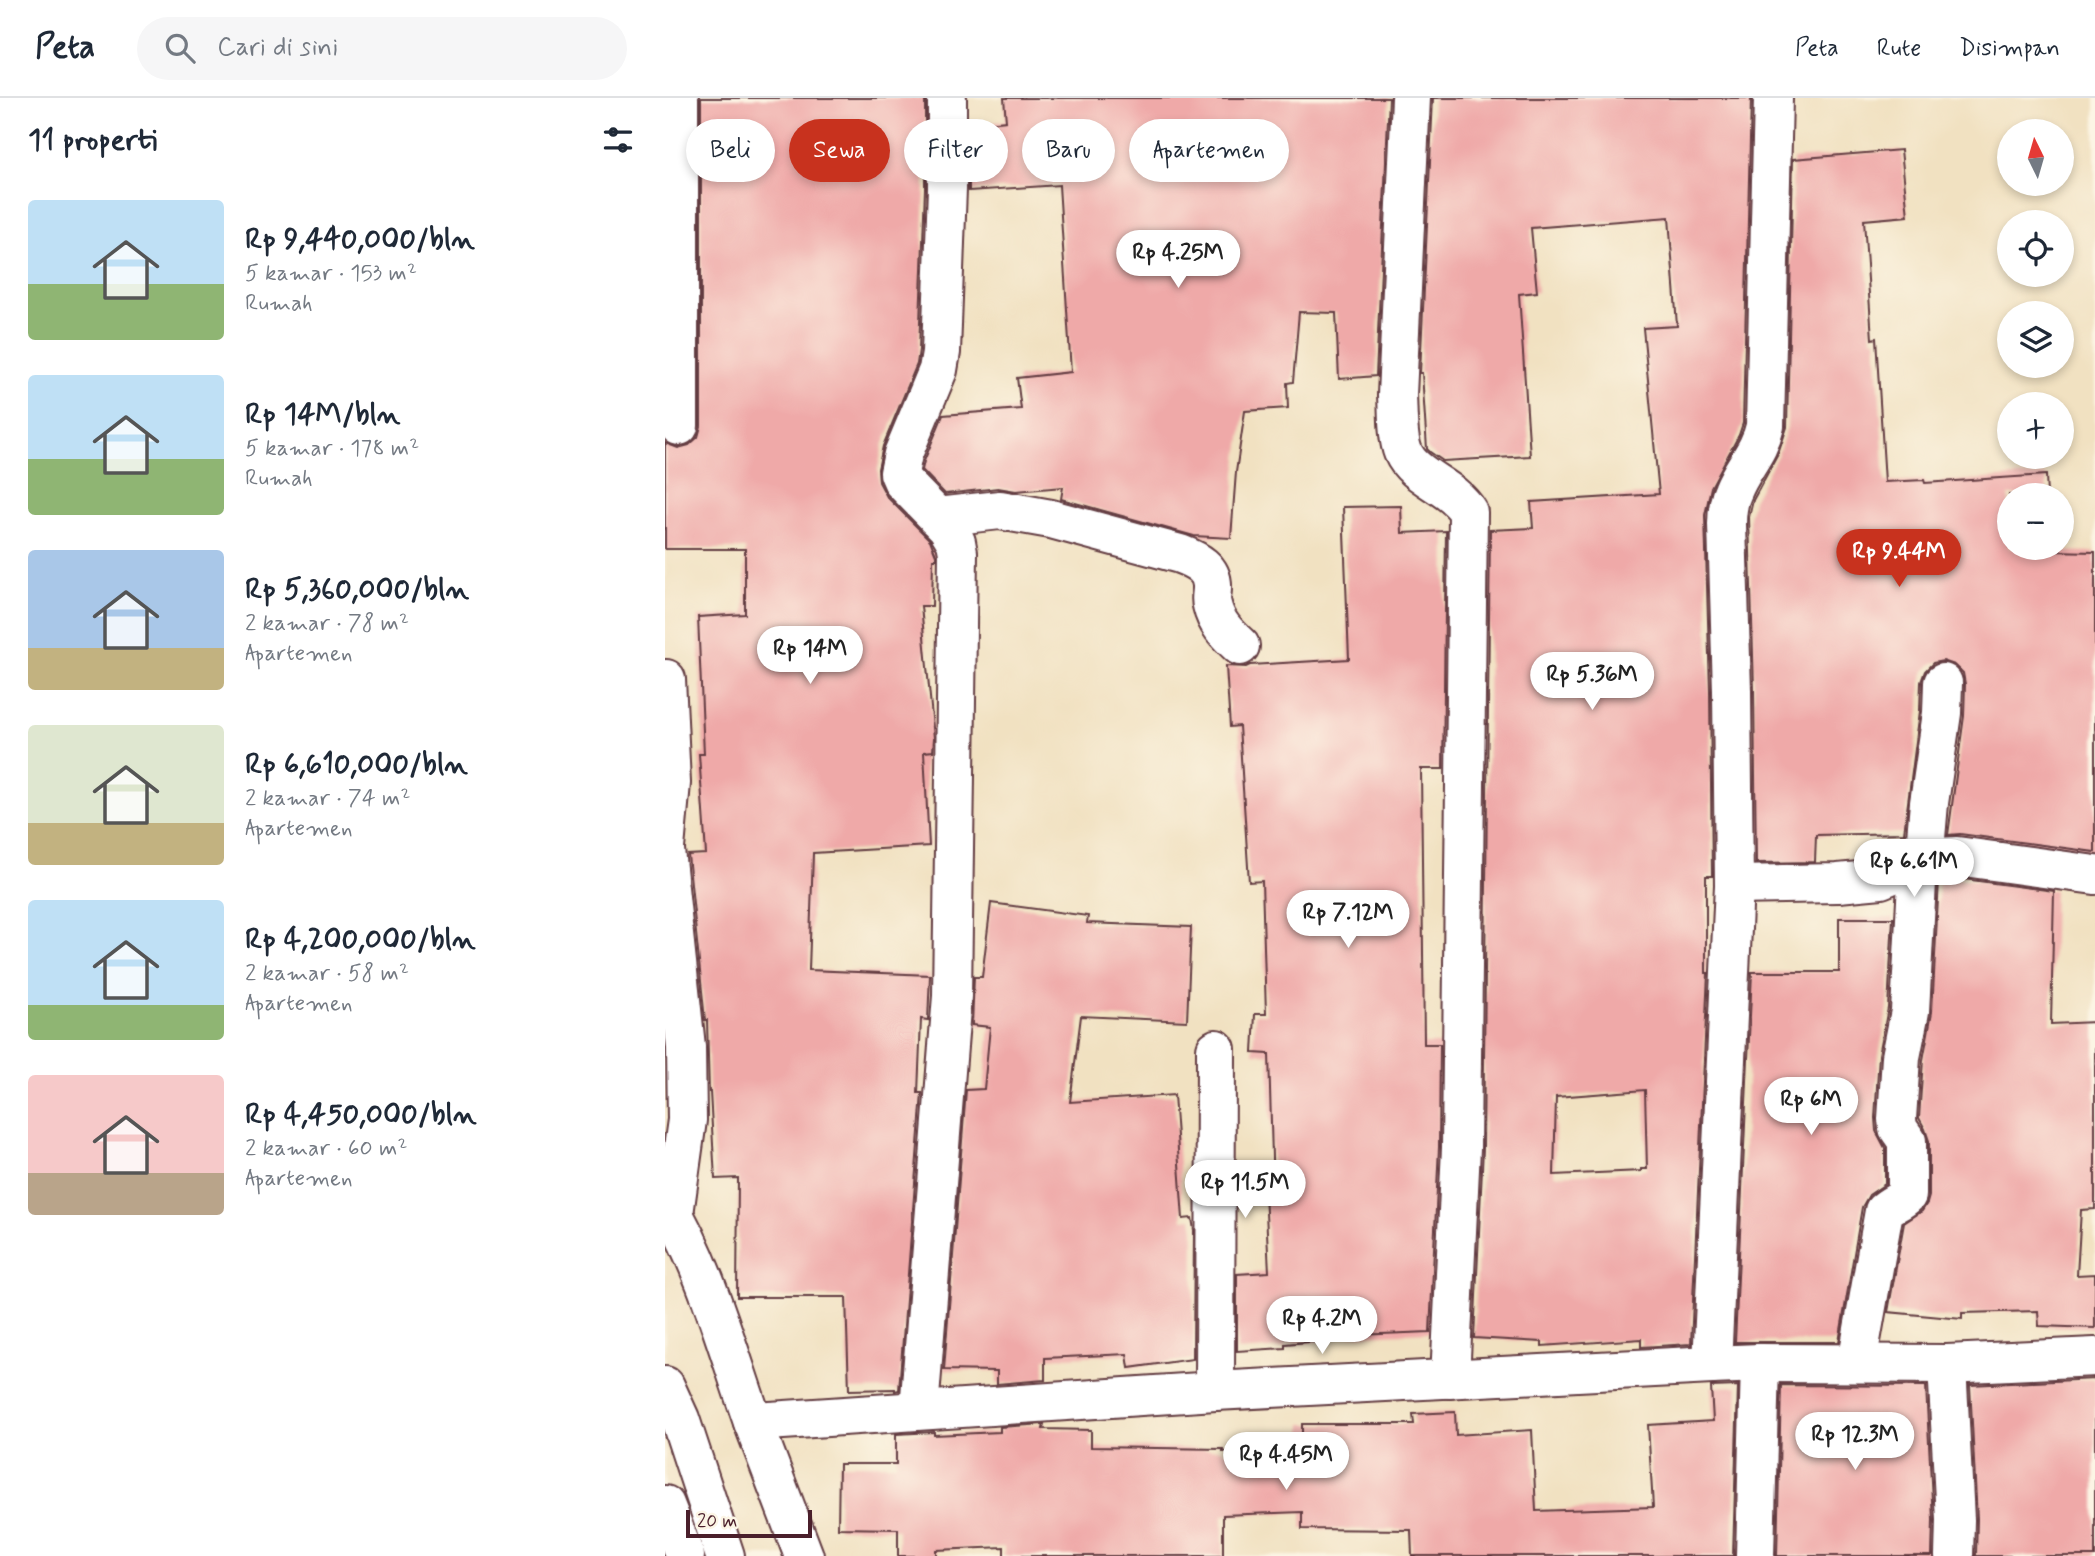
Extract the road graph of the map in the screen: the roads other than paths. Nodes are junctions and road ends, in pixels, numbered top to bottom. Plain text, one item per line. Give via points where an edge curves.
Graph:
1 (679, 98) edge
2 (947, 98) edge
3 (1411, 98) edge
4 (1773, 98) edge
5 (679, 426) dead end
6 (937, 517) junction
7 (1240, 646) dead end
8 (666, 679) edge
9 (1943, 682) dead end
10 (667, 734) edge
11 (665, 849) edge
12 (1921, 863) junction
13 (2095, 875) edge
14 (1734, 885) junction
15 (1216, 1049) dead end
16 (669, 1207) edge
17 (2095, 1357) edge
18 (1759, 1363) junction
19 (1857, 1363) junction
20 (1947, 1364) junction
21 (1712, 1365) junction
22 (1450, 1379) junction
23 (665, 1386) edge
24 (1215, 1391) junction
25 (919, 1410) junction
26 (754, 1422) junction
27 (665, 1505) edge
28 (685, 1556) edge
29 (725, 1556) edge
30 (804, 1556) edge
31 (1755, 1556) edge
32 (1954, 1556) edge

1 - 5 main road
2 - 6 main road via 941,352 899,473
3 - 22 main road via 1397,396 1401,441 1403,453 1415,468 1458,498 1468,512 1461,1148
4 - 14 main road via 1765,426 1758,448 1732,492 1727,524
6 - 7 main road via 1000,510 1051,519 1199,562 1210,574 1216,618
6 - 25 main road via 953,534 958,553 952,996
8 - 10 main road
9 - 12 main road
10 - 11 main road via 671,783
11 - 16 main road via 687,1047 687,1120
12 - 13 main road via 1957,856
12 - 14 main road via 1881,879
12 - 19 main road via 1897,1119 1907,1141 1907,1195 1884,1211
14 - 21 main road
15 - 24 main road
16 - 26 main road via 710,1295
17 - 20 main road
18 - 19 main road
18 - 21 main road
18 - 31 main road
19 - 20 main road
20 - 32 main road
21 - 22 main road
22 - 24 main road
23 - 29 main road
24 - 25 main road
25 - 26 main road
26 - 30 main road
27 - 28 main road

